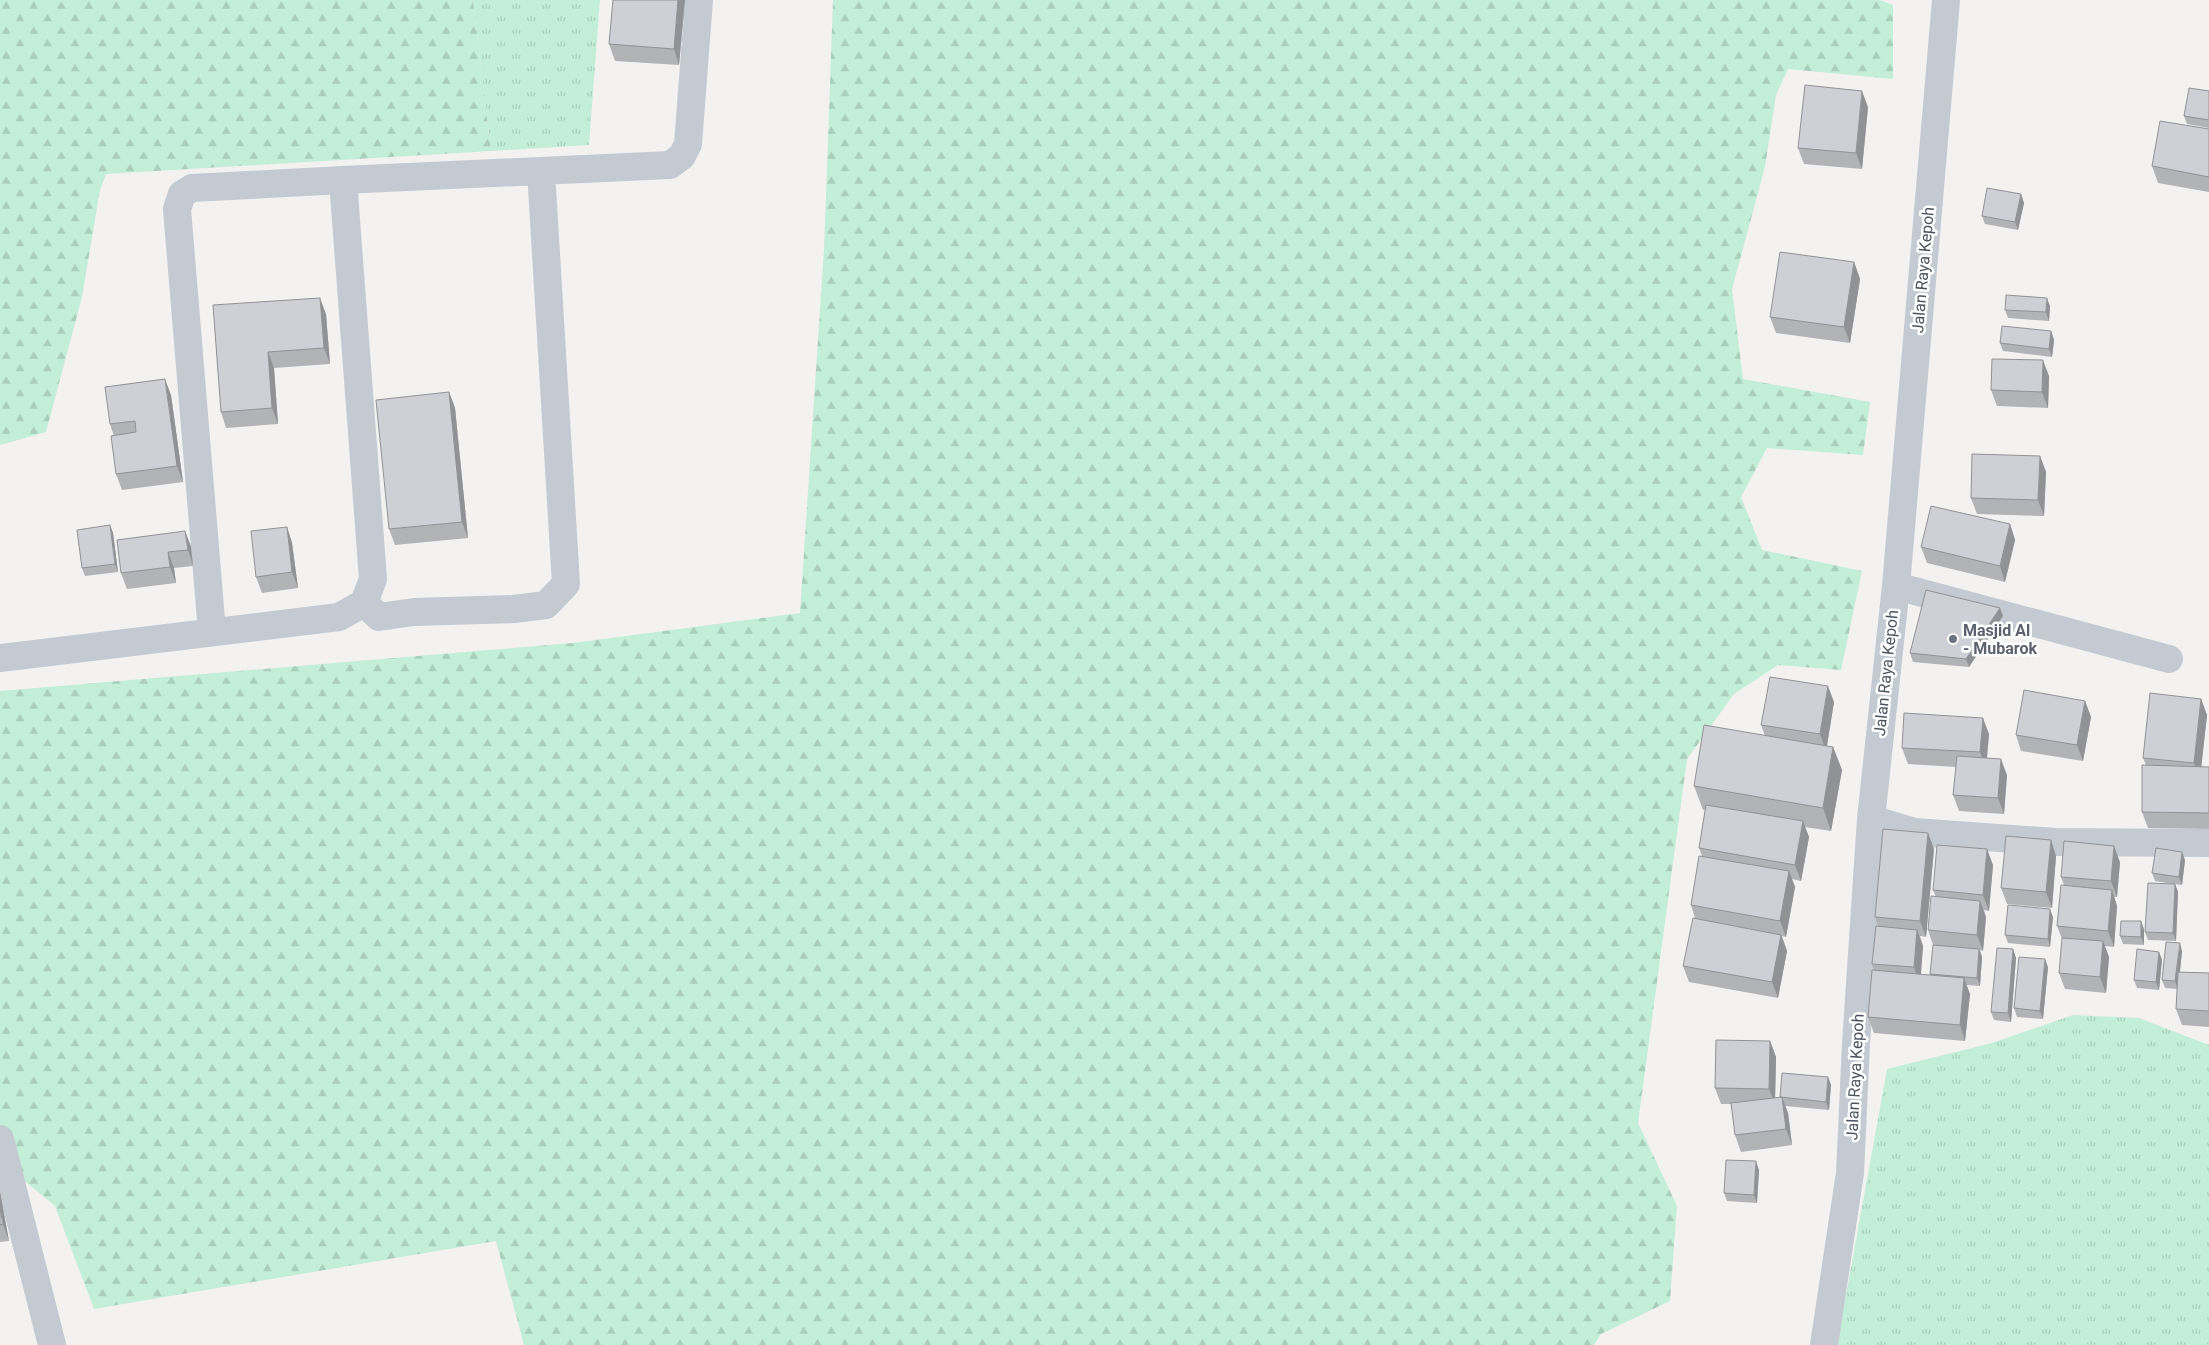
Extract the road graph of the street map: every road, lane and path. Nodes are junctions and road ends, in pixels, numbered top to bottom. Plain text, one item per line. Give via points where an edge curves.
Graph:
1 (699, 0) edge
2 (1946, 0) edge
3 (541, 171) junction
4 (343, 180) junction
5 (1896, 586) junction
6 (364, 603) junction
7 (212, 632) junction
8 (0, 658) edge
9 (2169, 659) dead end
10 (1871, 819) junction
11 (2209, 843) edge
12 (0, 1139) edge
13 (52, 1345) edge
14 (1824, 1345) edge

1 - 3 street via 688,144 682,156 670,165
2 - 5 street, Jalan Raya Kepoh
3 - 4 street
3 - 6 street via 566,584 546,605 514,609 414,612 379,617
4 - 6 street via 372,579
4 - 7 street via 192,188 182,194 177,209
5 - 9 street
5 - 10 street, Jalan Raya Kepoh
6 - 7 street via 339,616
7 - 8 street
10 - 11 street via 1914,832 2046,842
10 - 14 street, Jalan Raya Kepoh via 1850,1173
12 - 13 street

